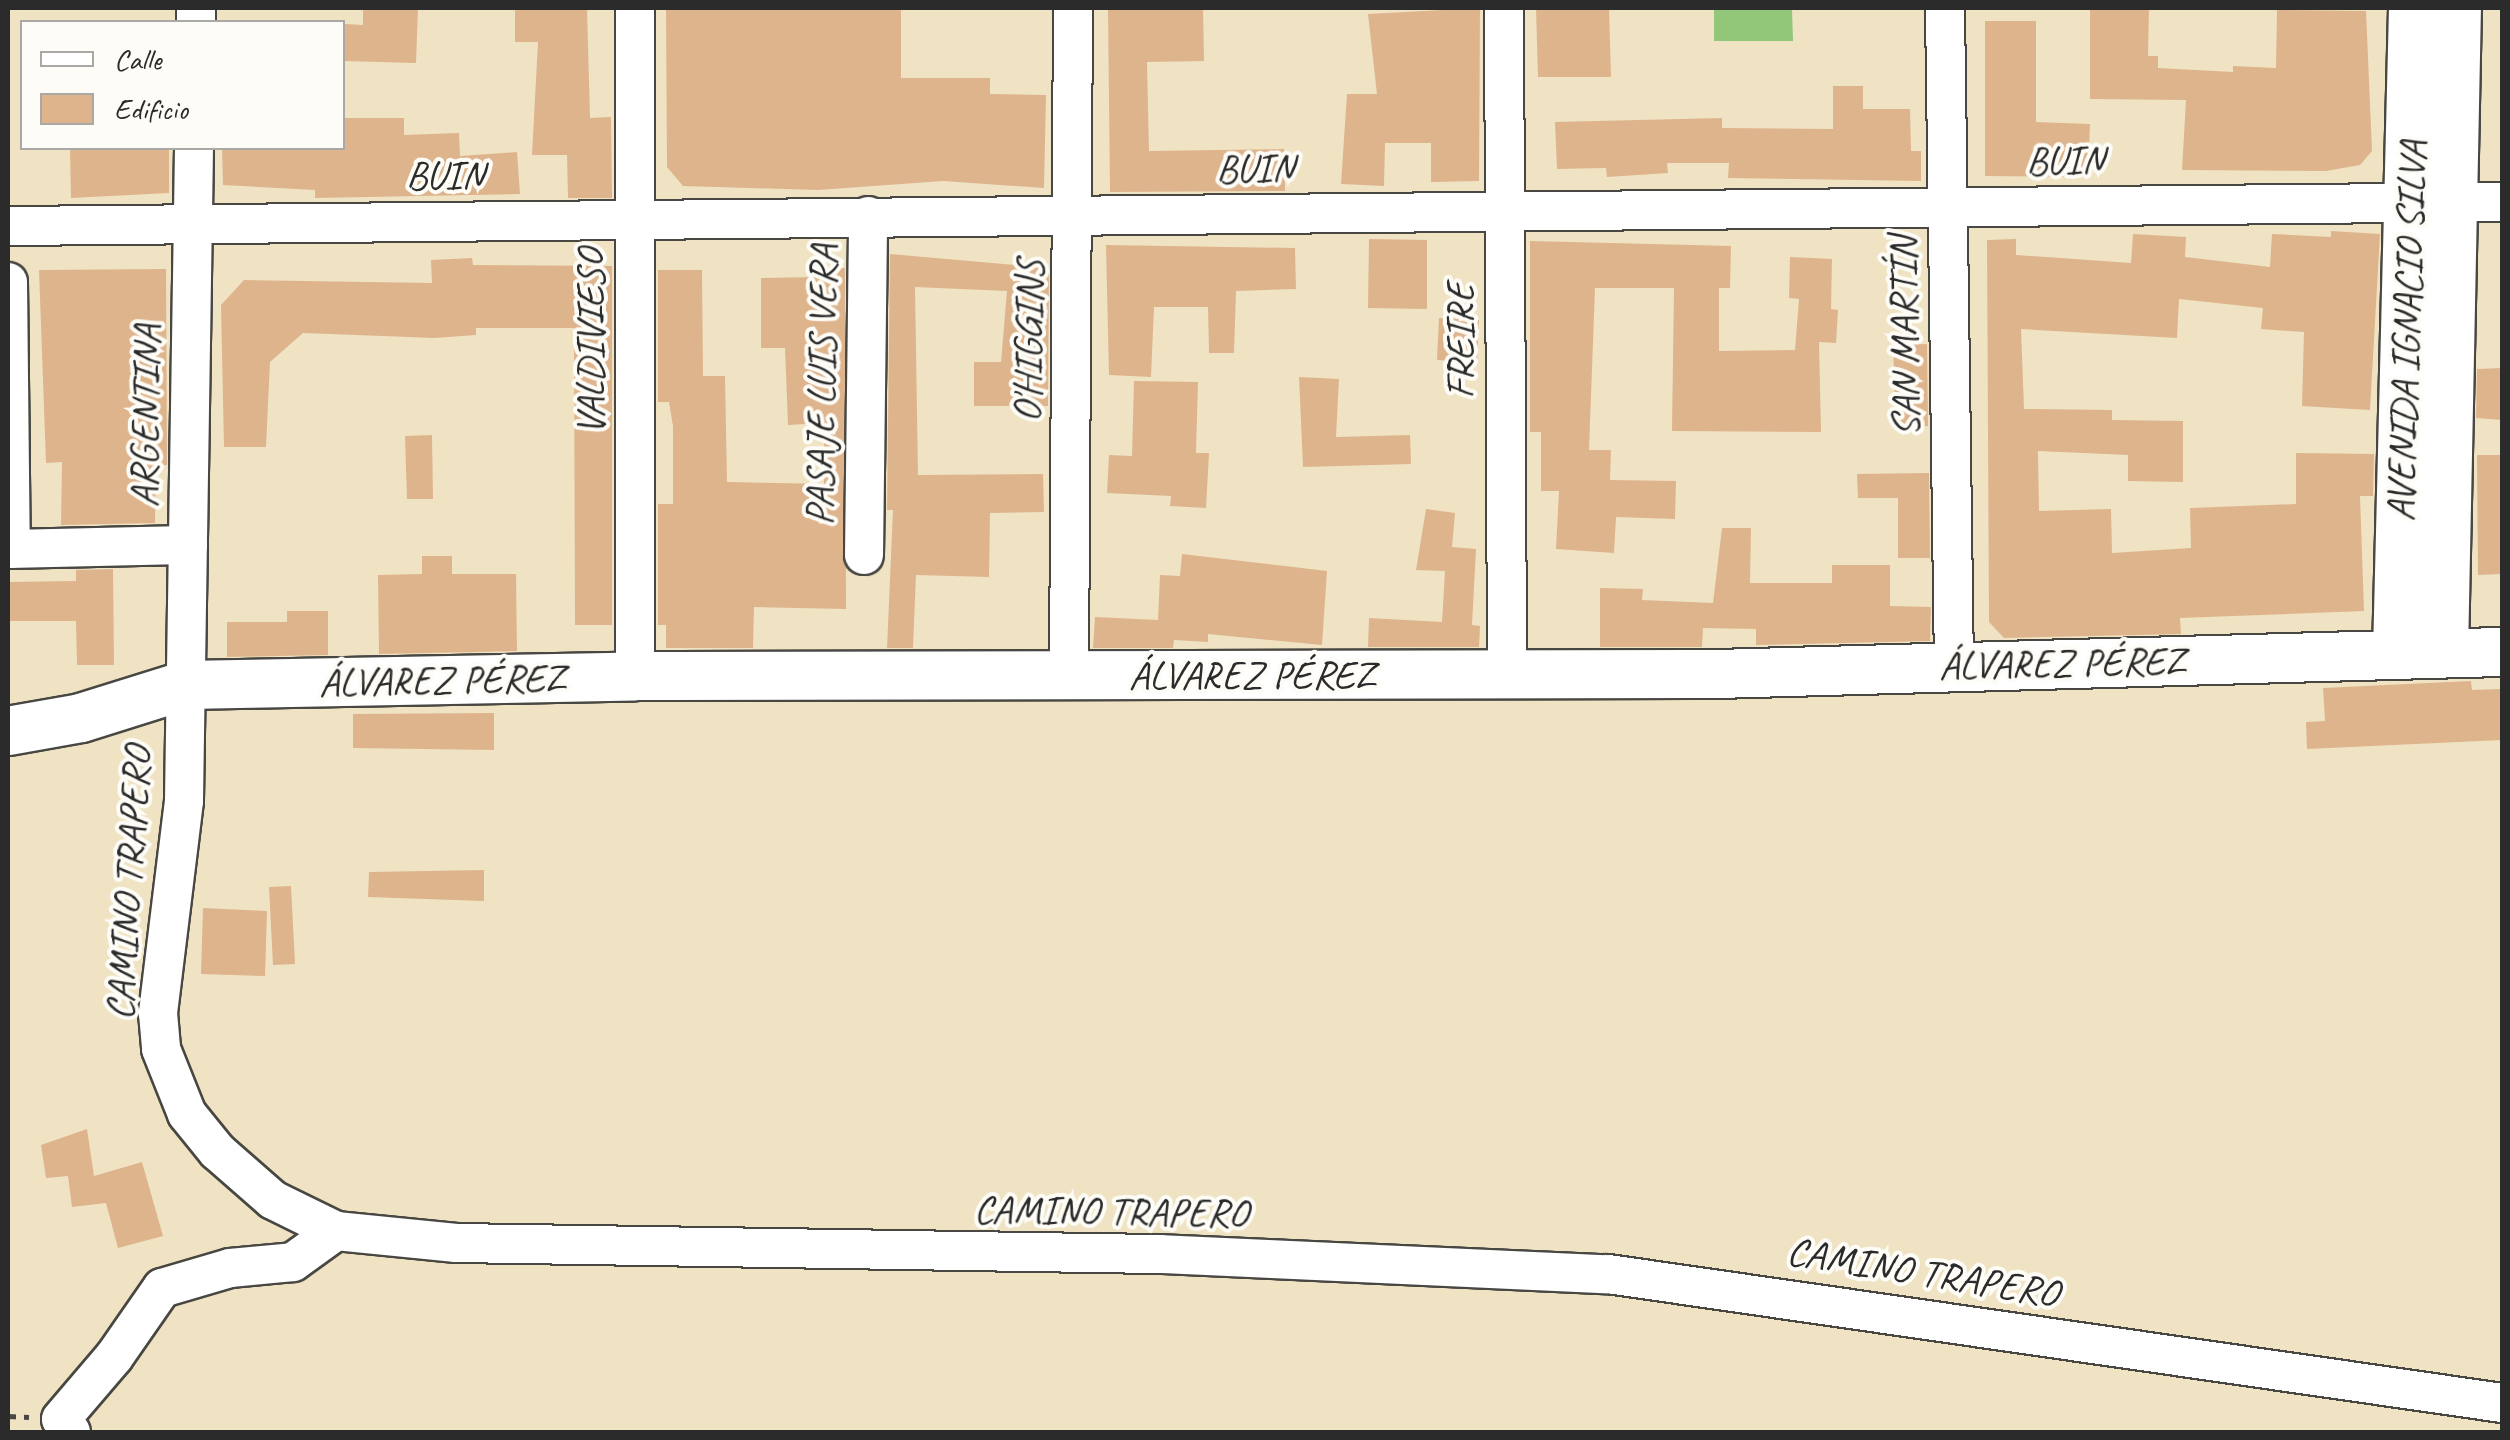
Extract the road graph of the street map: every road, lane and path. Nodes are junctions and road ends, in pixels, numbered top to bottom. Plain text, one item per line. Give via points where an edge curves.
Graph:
1 (635, 8) edge
2 (1073, 8) edge
3 (1504, 8) edge
4 (1946, 8) edge
5 (2414, 8) edge
6 (2457, 8) edge
7 (194, 150) edge
8 (2432, 202) junction
9 (2502, 202) edge
10 (1946, 207) junction
11 (1505, 210) junction
12 (1074, 215) junction
13 (868, 216) junction
14 (635, 218) junction
15 (192, 222) junction
16 (8, 226) edge
17 (8, 282) edge
18 (188, 545) junction
19 (9, 549) edge
20 (864, 556) dead end
21 (2502, 652) edge
22 (2444, 653) junction
23 (2397, 654) junction
24 (1954, 665) junction
25 (1507, 674) junction
26 (635, 676) junction
27 (1070, 676) junction
28 (186, 685) junction
29 (8, 731) edge
30 (336, 1231) junction
31 (2502, 1403) edge
32 (71, 1432) edge

1 - 14 street, VALDIVIESO
2 - 12 street, O'HIGGINS
3 - 11 street, FREIRE
4 - 10 street, SAN MARTÍN
5 - 8 main road, AVENIDA IGNACIO SILVA
6 - 8 main road, AVENIDA IGNACIO SILVA
7 - 15 street, ARGENTINA
8 - 9 street, BUIN
8 - 10 street, BUIN
8 - 22 main road, AVENIDA IGNACIO SILVA
8 - 23 main road, AVENIDA IGNACIO SILVA
10 - 11 street, BUIN
10 - 24 street, SAN MARTÍN
11 - 12 street, BUIN
11 - 25 street, FREIRE
12 - 13 street, BUIN
12 - 27 street, O'HIGGINS
13 - 14 street, BUIN
13 - 20 street, PASAJE LUIS VERA
14 - 15 street, BUIN
14 - 26 street, VALDIVIESO
15 - 16 street, BUIN
15 - 18 street, ARGENTINA
17 - 19 street
18 - 19 street
18 - 28 street, ARGENTINA
21 - 22 main road, ÁLVAREZ PÉREZ
22 - 23 main road, ÁLVAREZ PÉREZ
23 - 24 main road, ÁLVAREZ PÉREZ
24 - 25 main road, ÁLVAREZ PÉREZ
25 - 27 main road, ÁLVAREZ PÉREZ
26 - 27 main road, ÁLVAREZ PÉREZ
26 - 28 main road, ÁLVAREZ PÉREZ
28 - 29 main road, ÁLVAREZ PÉREZ via 81,718
28 - 30 street, CAMINO TRAPERO via 184,801 158,1013 161,1050 188,1114 217,1151 273,1200
30 - 31 street, CAMINO TRAPERO via 456,1243 1160,1254 1608,1274
30 - 32 street via 292,1262 230,1268 162,1288 60,1418

